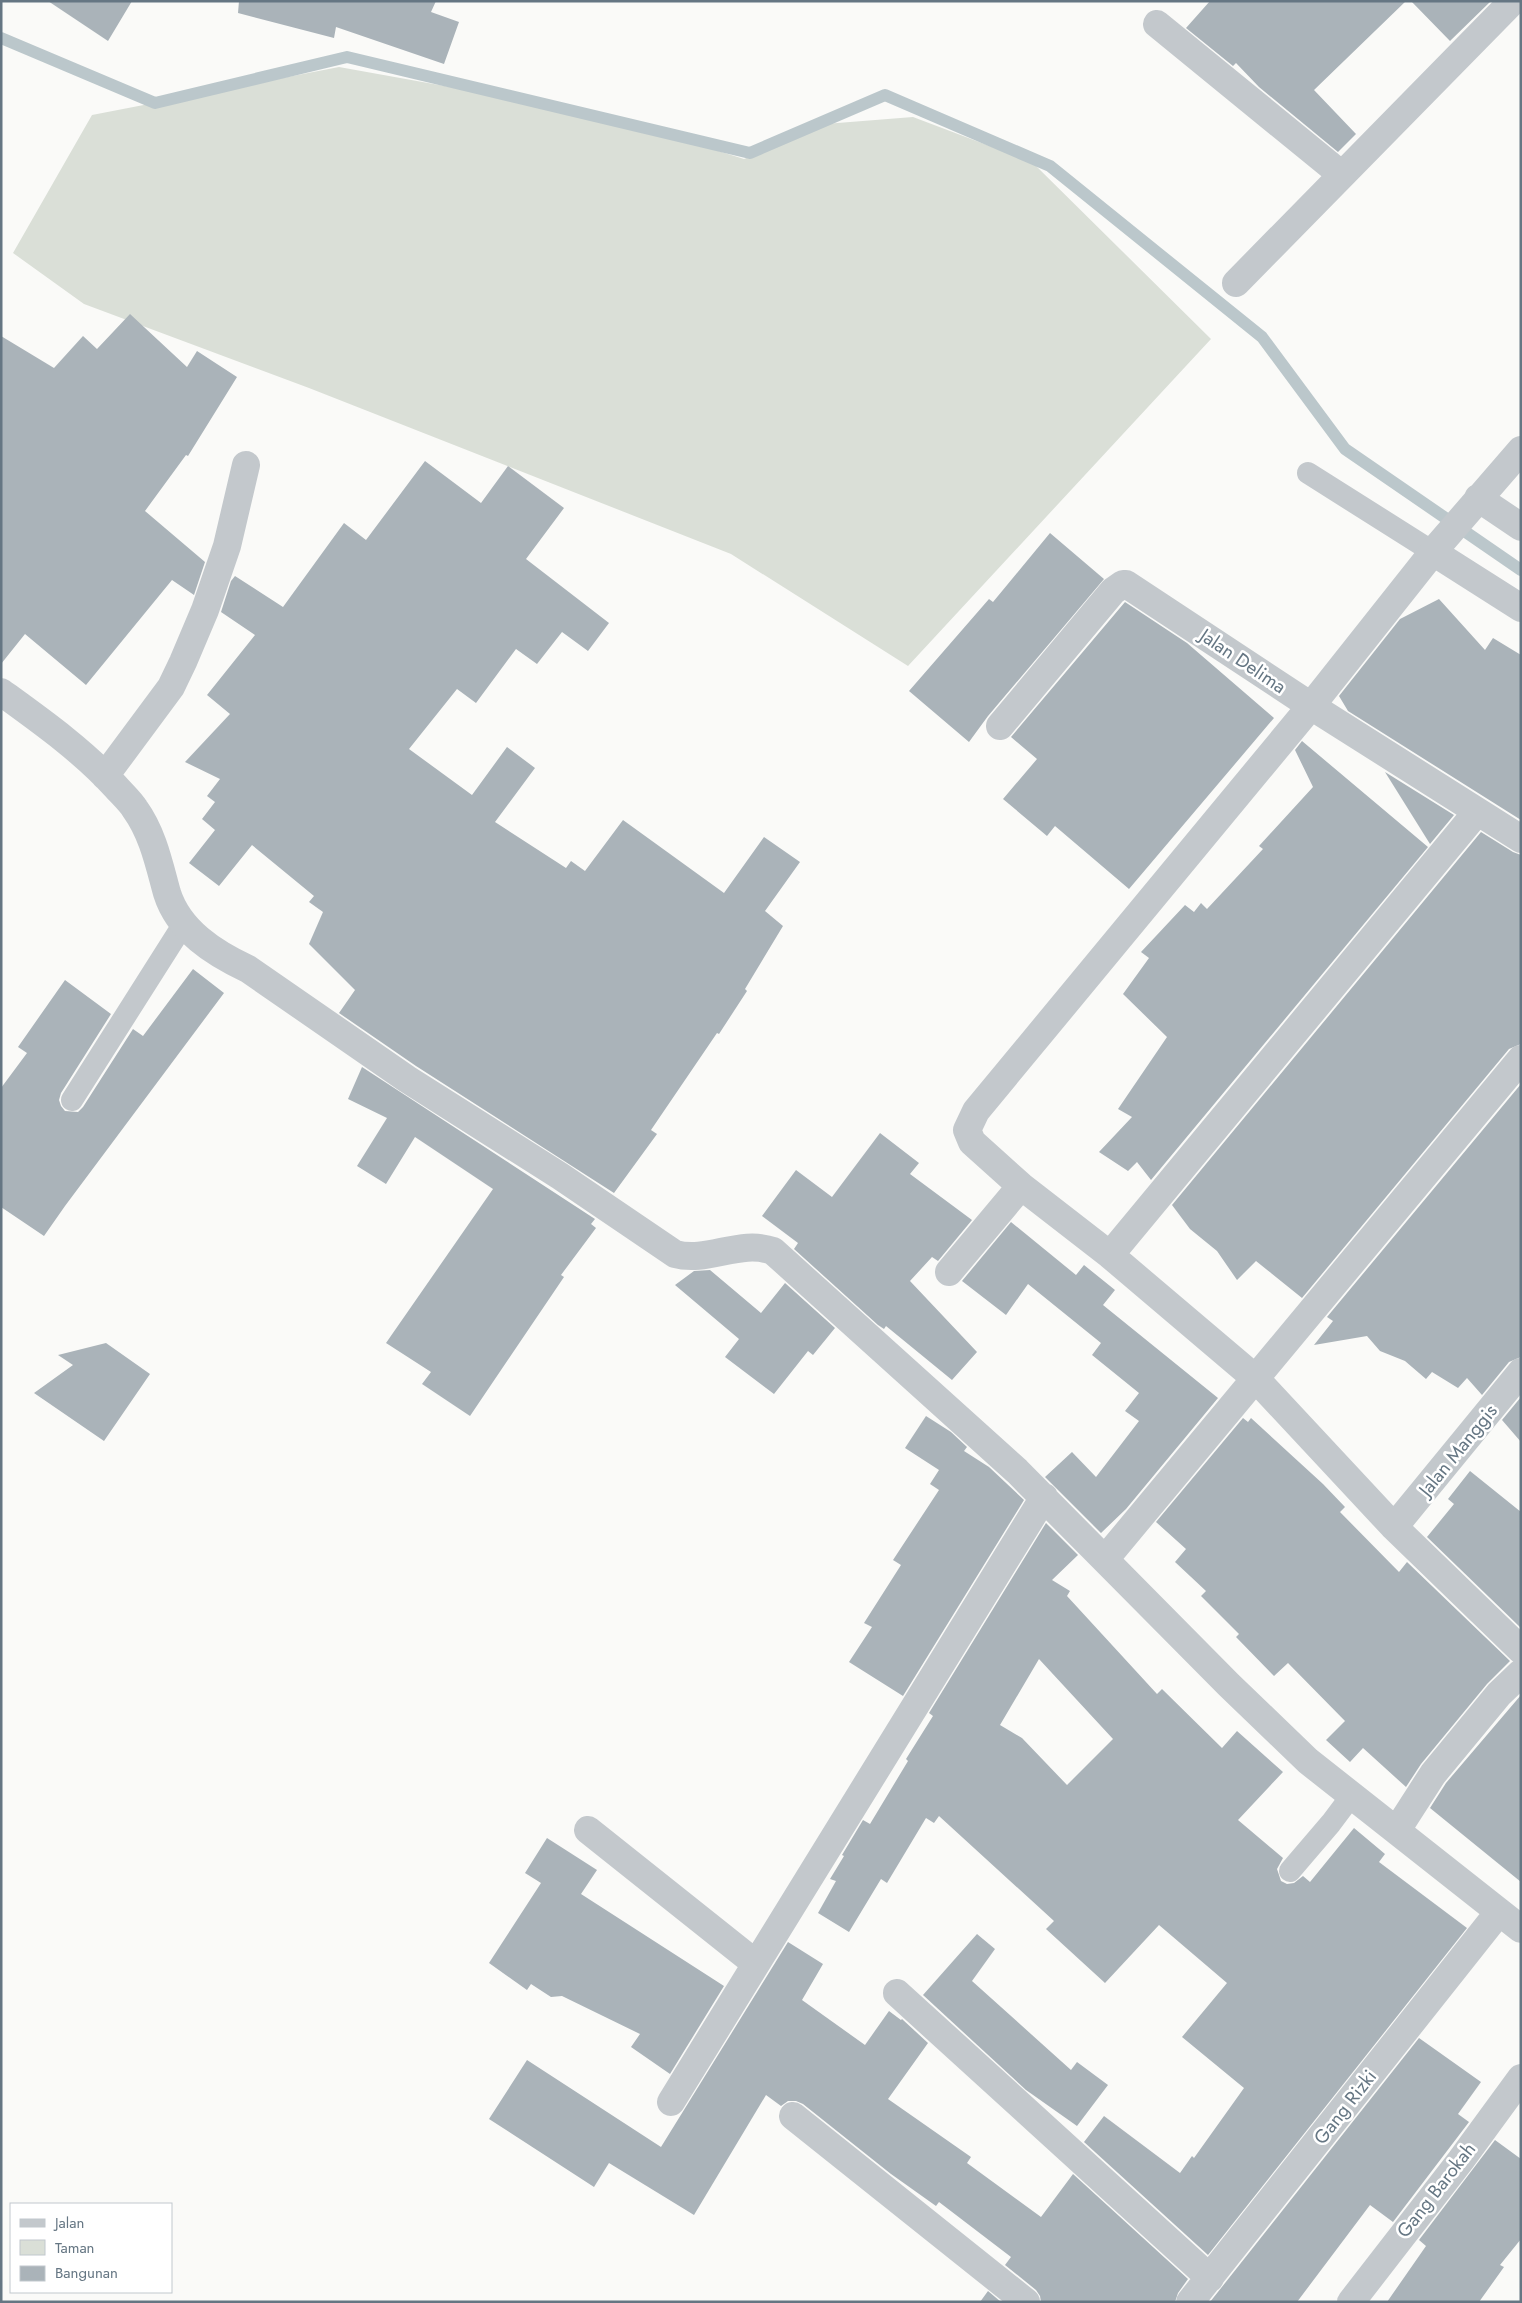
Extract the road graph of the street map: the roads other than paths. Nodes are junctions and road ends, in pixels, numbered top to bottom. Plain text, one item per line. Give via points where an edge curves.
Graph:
1 (1509, 3) edge
2 (1157, 24) dead end
3 (1342, 175) junction
4 (1236, 283) dead end
5 (1521, 450) edge
6 (246, 464) dead end
7 (1308, 473) dead end
8 (1473, 504) junction
9 (1521, 527) edge
10 (1435, 549) junction
11 (1521, 608) edge
12 (1, 692) edge
13 (1311, 706) junction
14 (1000, 726) dead end
15 (105, 776) junction
16 (1477, 812) junction
17 (1521, 839) edge
18 (184, 925) junction
19 (1521, 1059) edge
20 (72, 1100) dead end
21 (1021, 1186) junction
22 (1110, 1255) junction
23 (949, 1272) dead end
24 (1521, 1372) edge
25 (1255, 1378) junction
26 (1044, 1497) junction
27 (1394, 1527) junction
28 (1106, 1558) junction
29 (1521, 1650) edge
30 (1521, 1672) edge
31 (1352, 1794) junction
32 (588, 1830) dead end
33 (1397, 1830) junction
34 (1290, 1871) dead end
35 (1499, 1912) junction
36 (1521, 1929) edge
37 (755, 1964) junction
38 (897, 1993) dead end
39 (1521, 2078) edge
40 (671, 2102) dead end
41 (794, 2116) dead end
42 (1210, 2278) junction
43 (1026, 2302) edge
44 (1190, 2302) edge
45 (1351, 2302) edge

1 - 3 street
2 - 3 street
3 - 4 street
5 - 8 street
6 - 15 street via 227,546 205,610 172,687
7 - 10 lane
8 - 9 street
8 - 10 street
10 - 11 street
10 - 13 street
12 - 15 street via 71,745
13 - 14 street, Jalan Delima via 1123,584
13 - 16 street, Jalan Delima
13 - 21 street via 976,1111 967,1130 972,1142
15 - 18 street via 142,820 168,896
16 - 17 street, Jalan Delima
16 - 22 street
18 - 20 lane
18 - 26 street via 228,960 248,969 407,1079 675,1254 692,1257 742,1248 773,1251
19 - 25 street
21 - 22 street
21 - 23 street
22 - 25 street
24 - 27 street, Jalan Manggis
25 - 27 street
25 - 28 street
26 - 28 street
26 - 37 street
27 - 29 street
28 - 31 street via 1128,1584 1308,1761
30 - 33 street via 1433,1774
31 - 33 street
31 - 34 lane
32 - 37 street
33 - 35 street
35 - 36 street
35 - 42 street, Gang Rizki
37 - 40 street
38 - 42 street
39 - 45 street, Gang Barokah
41 - 43 street
42 - 44 street, Gang Rizki

